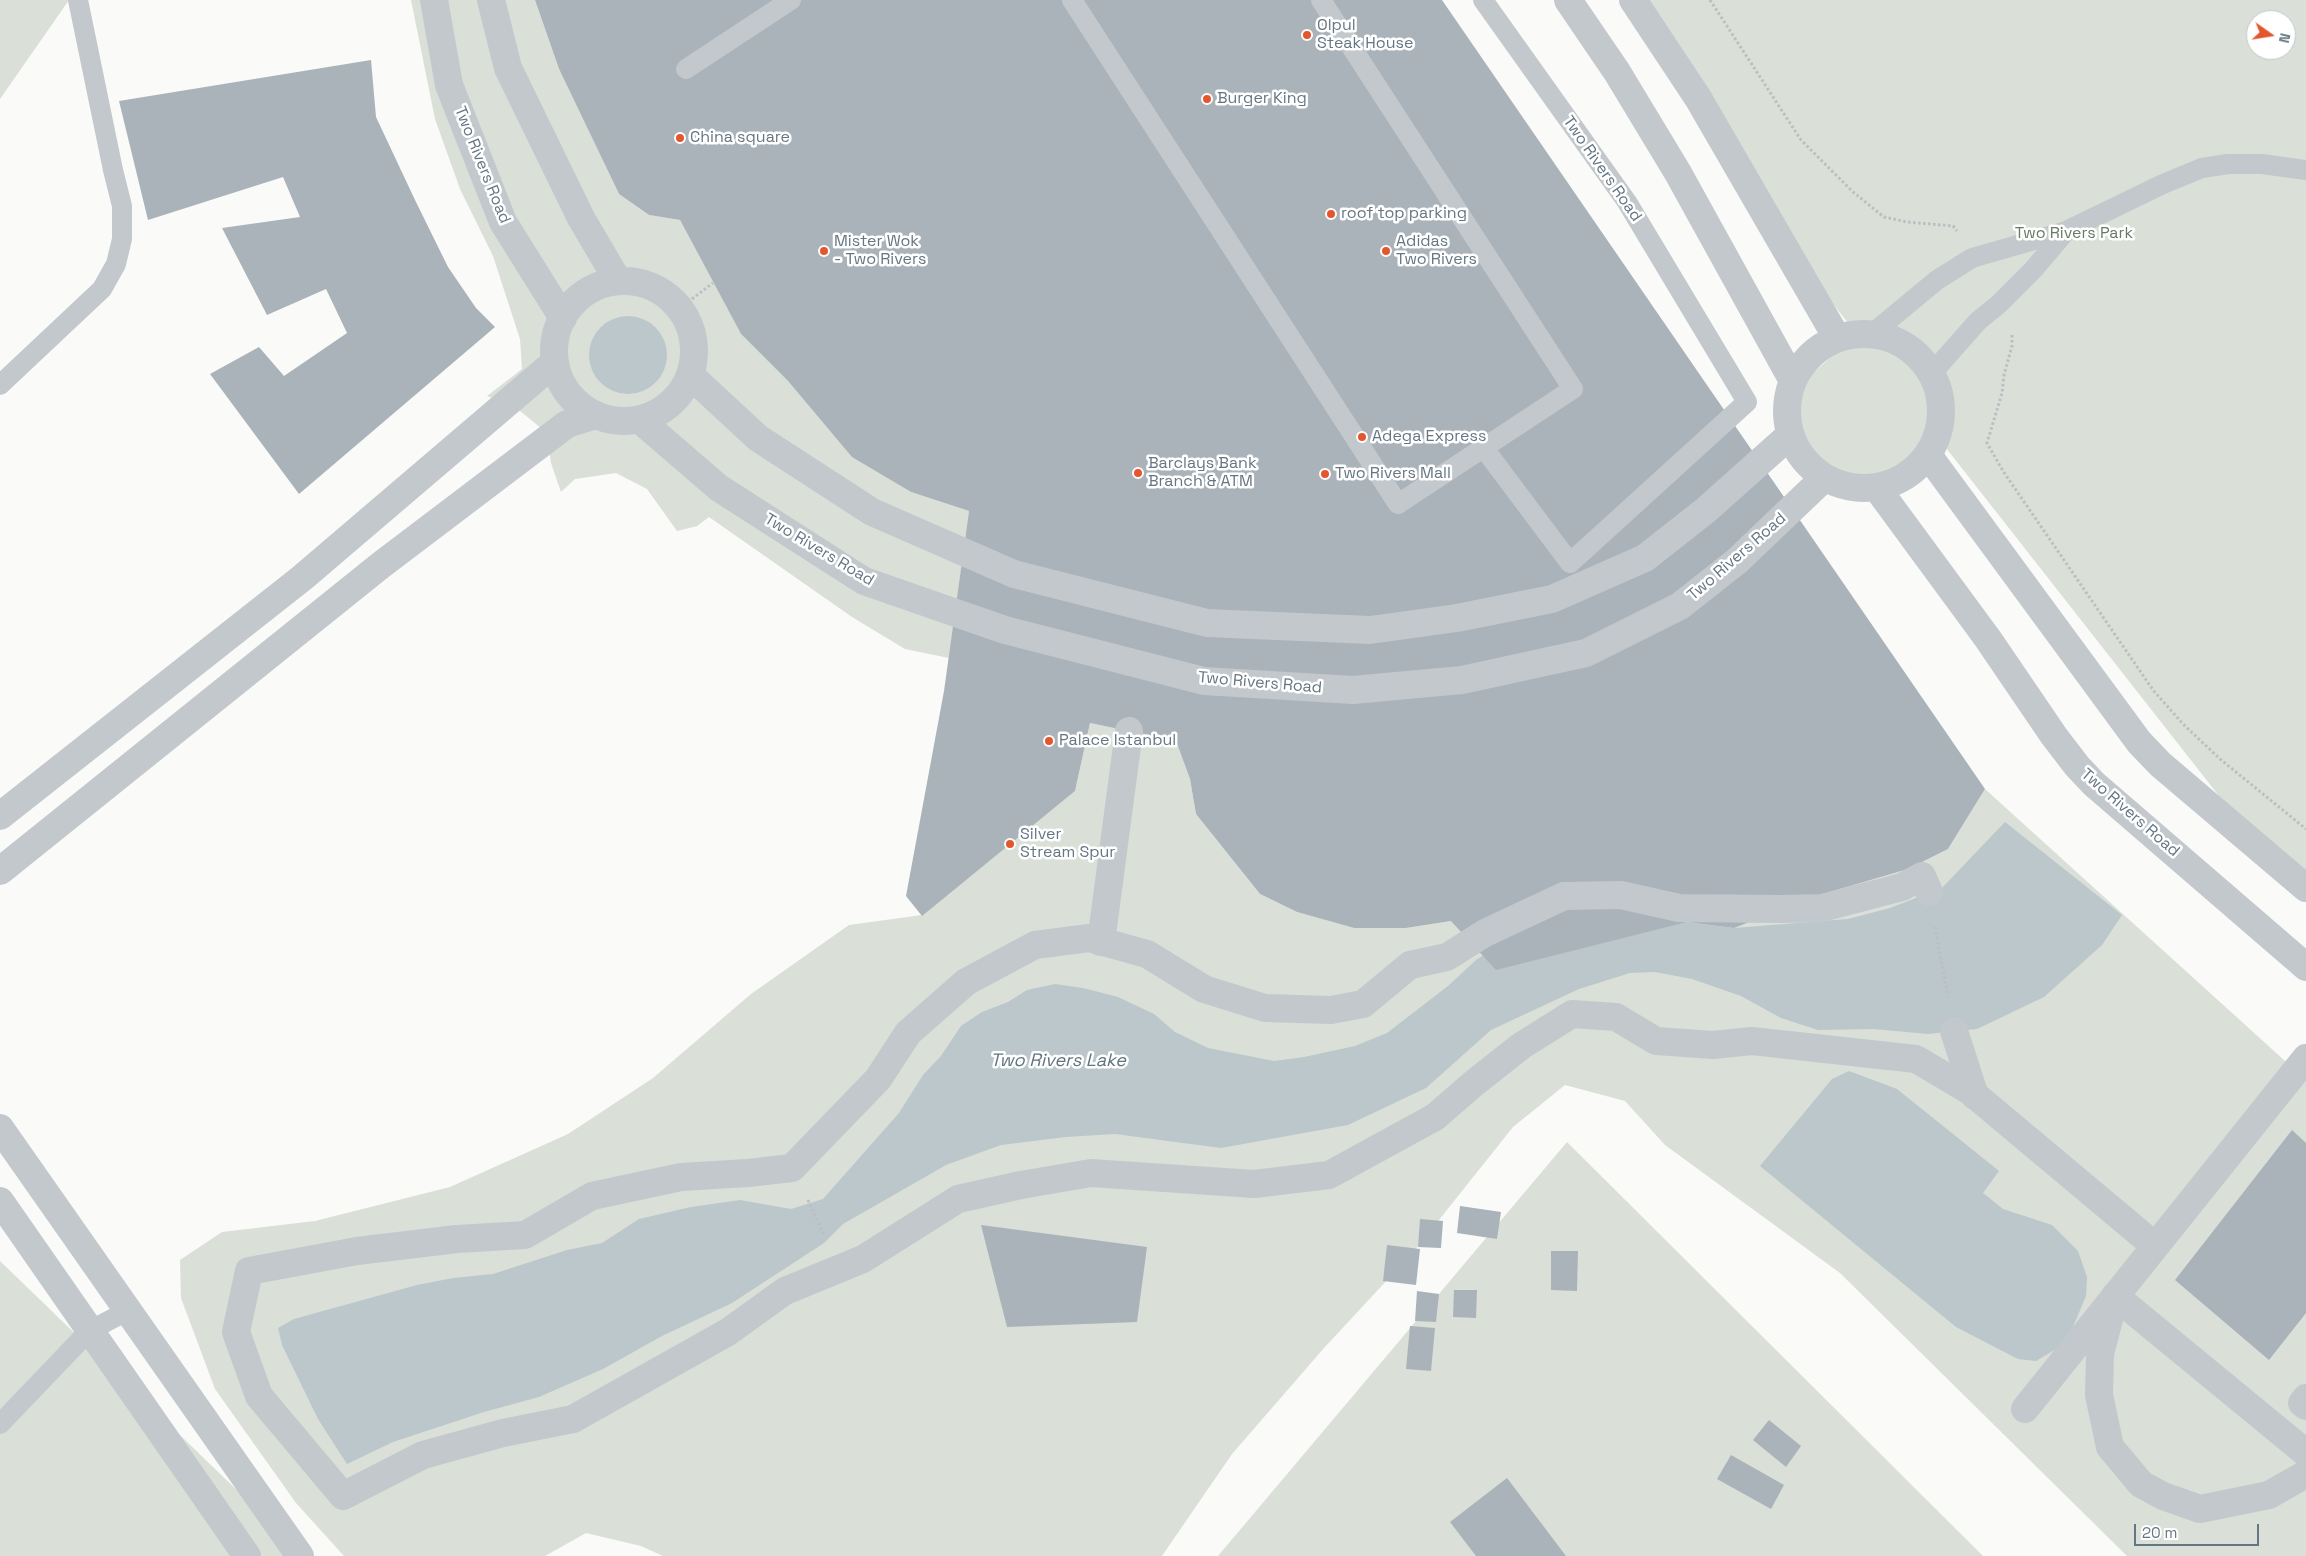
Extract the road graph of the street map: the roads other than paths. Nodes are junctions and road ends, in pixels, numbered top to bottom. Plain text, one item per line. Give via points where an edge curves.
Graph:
1 (78, 0) edge
2 (434, 0) edge
3 (491, 0) edge
4 (791, 0) edge
5 (1072, 0) edge
6 (1321, 0) edge
7 (1483, 0) edge
8 (1568, 0) edge
9 (1633, 0) edge
10 (686, 69) dead end
11 (2306, 170) edge
12 (2066, 232) junction
13 (618, 281) junction
14 (563, 318) junction
15 (1872, 333) junction
16 (1837, 338) junction
17 (555, 362) junction
18 (1932, 373) junction
19 (690, 375) junction
20 (1793, 381) junction
21 (0, 385) edge
22 (596, 415) junction
23 (640, 420) junction
24 (1790, 435) junction
25 (1484, 447) junction
26 (1928, 455) junction
27 (1824, 478) junction
28 (1877, 488) junction
29 (1129, 731) dead end
30 (0, 816) edge
31 (0, 871) edge
32 (2306, 888) edge
33 (1929, 892) road end
34 (1101, 942) junction
35 (2306, 967) edge
36 (1954, 1031) road end
37 (2306, 1058) edge
38 (1976, 1096) junction
39 (0, 1128) edge
40 (0, 1202) edge
41 (2155, 1246) junction
42 (2115, 1296) junction
43 (129, 1310) junction
44 (89, 1331) junction
45 (2306, 1398) edge
46 (2306, 1406) edge
47 (2025, 1409) dead end
48 (0, 1424) edge
49 (2306, 1453) edge
50 (2306, 1474) edge
51 (247, 1556) edge
52 (300, 1556) edge

1 - 21 lane via 122,206 122,239 116,264 102,289
2 - 14 street, Two Rivers Road via 449,85 503,222
3 - 13 street via 508,68 581,218
4 - 10 lane
5 - 25 lane via 1398,504
6 - 25 lane via 1573,388
7 - 25 lane, Two Rivers Road via 1627,202 1747,402 1570,563
8 - 20 street via 1617,72 1678,173
9 - 16 street via 1698,98
11 - 12 lane via 2262,164 2202,168
12 - 15 lane via 1972,258 1937,280
12 - 18 lane
13 - 14 street via 596,287 577,299
13 - 19 street via 641,283 662,292 680,308 691,328 694,351
14 - 17 street via 556,339
15 - 16 street via 1854,333
15 - 18 street via 1897,340 1918,354
16 - 20 street via 1810,355
17 - 22 street via 562,384 576,403
17 - 30 street via 302,578
18 - 26 street via 1940,393 1942,414 1938,436
19 - 23 street via 679,395 668,405
19 - 24 street via 758,438 872,512 1014,574 1207,623 1370,630 1457,618 1552,599 1645,558 1706,510
20 - 24 street via 1787,417
22 - 23 street via 618,421
22 - 31 street via 567,424 389,559
23 - 27 street, Two Rivers Road via 719,488 864,581 1005,630 1204,681 1353,690 1462,680 1586,653 1680,606 1737,561
24 - 27 street via 1809,466
26 - 28 street via 1896,482
26 - 32 street via 2140,742 2160,764
27 - 28 street via 1858,489
28 - 35 street, Two Rivers Road via 2077,766
29 - 34 street
33 - 34 street via 1922,876 1902,887 1822,908 1679,908 1622,895 1564,896 1485,933 1447,957 1410,965 1364,1004 1331,1010 1265,1008 1204,989 1147,954
34 - 38 street via 1089,938 1035,944 966,982 908,1033 878,1079 792,1168 681,1177 592,1196 525,1235 456,1239 357,1251 249,1271 236,1332 259,1396 343,1496 423,1455 503,1433 573,1419 728,1332 785,1291 863,1259 958,1199 1092,1173 1254,1184 1329,1175 1435,1117 1521,1046 1572,1014 1616,1016 1656,1041 1713,1045 1752,1041 1916,1059
36 - 38 street
37 - 41 street
38 - 41 street
39 - 43 street
40 - 44 street
41 - 42 street
42 - 47 street
42 - 49 street
42 - 50 street via 2100,1354 2099,1395 2110,1447 2141,1484 2163,1496 2200,1508 2269,1495
43 - 44 lane
43 - 52 street
44 - 48 lane
44 - 51 street
45 - 46 street via 2302,1403

